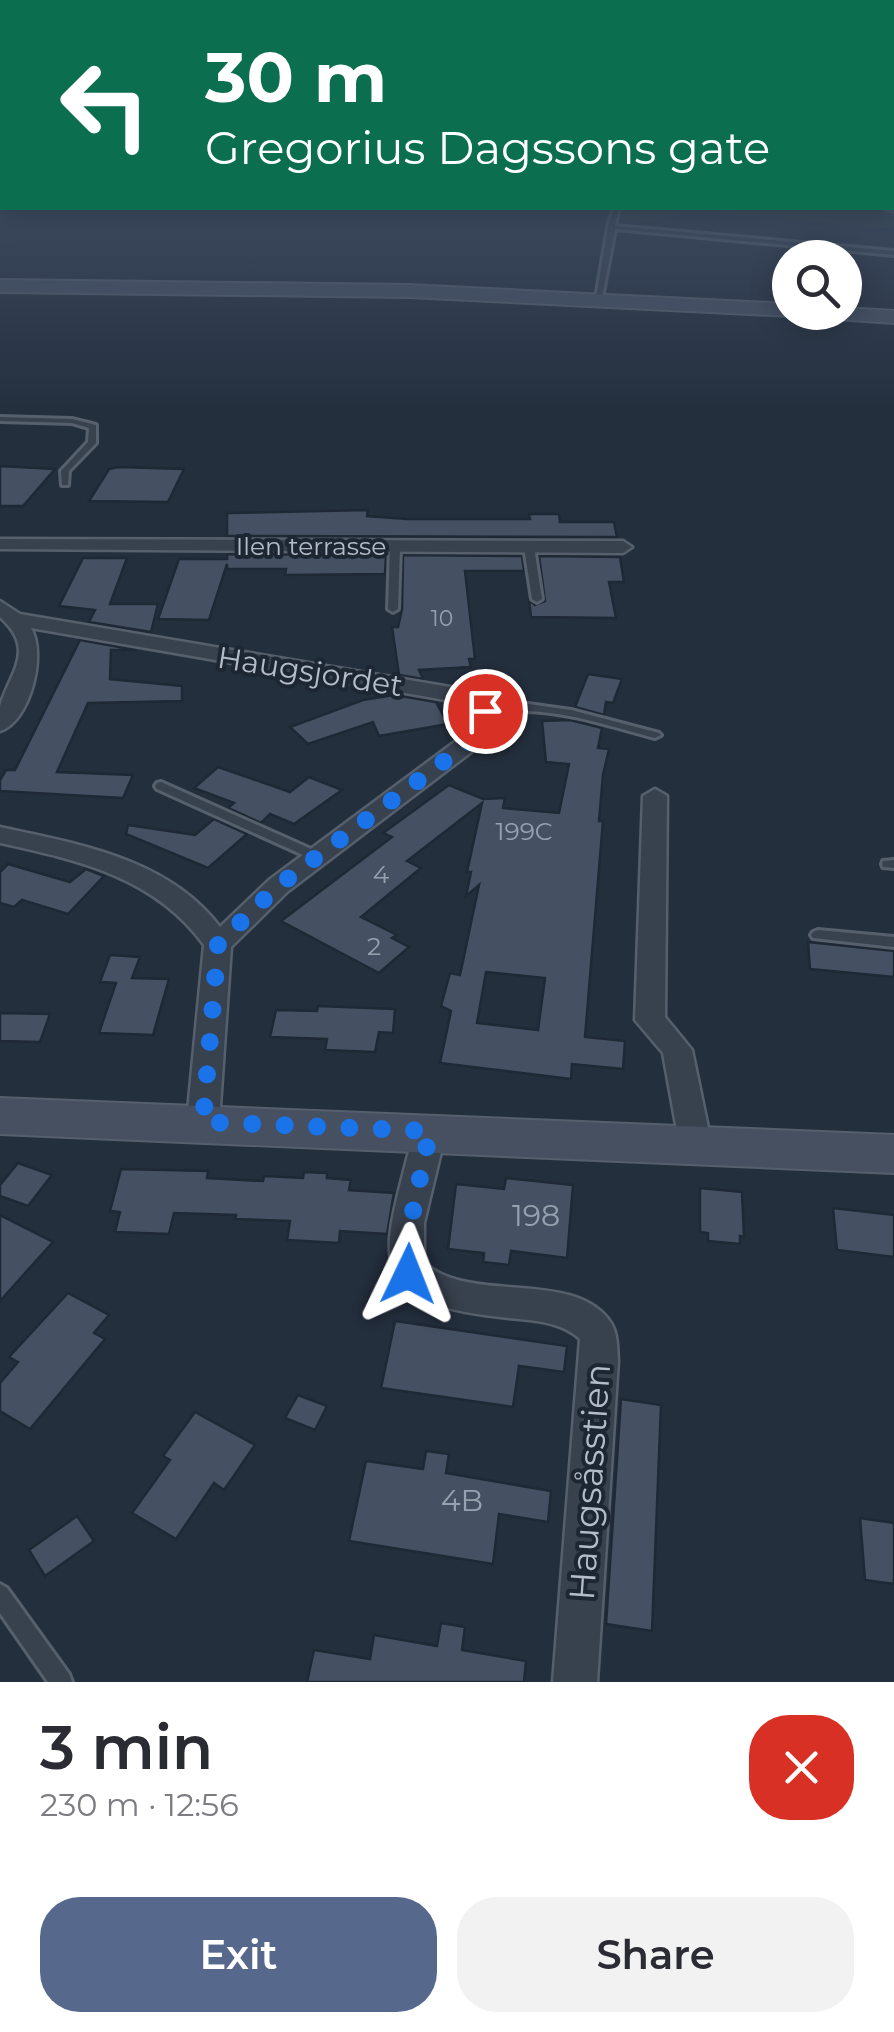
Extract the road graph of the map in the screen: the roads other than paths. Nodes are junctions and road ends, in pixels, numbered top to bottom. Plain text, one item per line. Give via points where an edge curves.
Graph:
1 (607, 253) edge
2 (0, 286) edge
3 (600, 298) junction
4 (772, 309) edge
5 (862, 315) edge
6 (894, 318) edge
7 (0, 419) edge
8 (65, 483) dead end
9 (0, 544) edge
10 (395, 546) junction
11 (623, 547) dead end
12 (529, 548) junction
13 (537, 599) dead end
14 (0, 607) edge
15 (393, 608) dead end
16 (19, 620) junction
17 (485, 711) junction
18 (0, 724) edge
19 (656, 735) dead end
20 (161, 786) dead end
21 (655, 796) dead end
22 (0, 835) edge
23 (318, 856) junction
24 (818, 935) dead end
25 (894, 942) edge
26 (218, 944) junction
27 (0, 1116) edge
28 (203, 1122) junction
29 (430, 1131) junction
30 (696, 1147) junction
31 (894, 1154) edge
32 (0, 1595) edge
33 (61, 1682) edge
34 (575, 1682) edge

1 - 3 lane
2 - 3 main road
3 - 4 main road
5 - 6 main road
7 - 8 lane via 72,420 93,428 92,443 65,471
9 - 10 street, Ilen terrasse
10 - 12 street, Ilen terrasse
10 - 15 lane
11 - 12 street, Ilen terrasse
12 - 13 lane
14 - 16 street
16 - 17 street, Haugsjordet via 456,696
16 - 18 street via 30,655
17 - 19 lane, Haugsjordet via 532,708
17 - 23 street via 479,735
20 - 23 lane
21 - 30 street via 650,1020 677,1050
22 - 26 street via 90,857 154,883 186,904
23 - 26 street via 248,910
24 - 25 lane
26 - 28 street
27 - 28 main road
28 - 29 main road
29 - 30 main road
29 - 34 street, Haugsåsstien via 404,1254 408,1274 422,1287 449,1294 564,1310 598,1333
30 - 31 main road
32 - 33 lane

